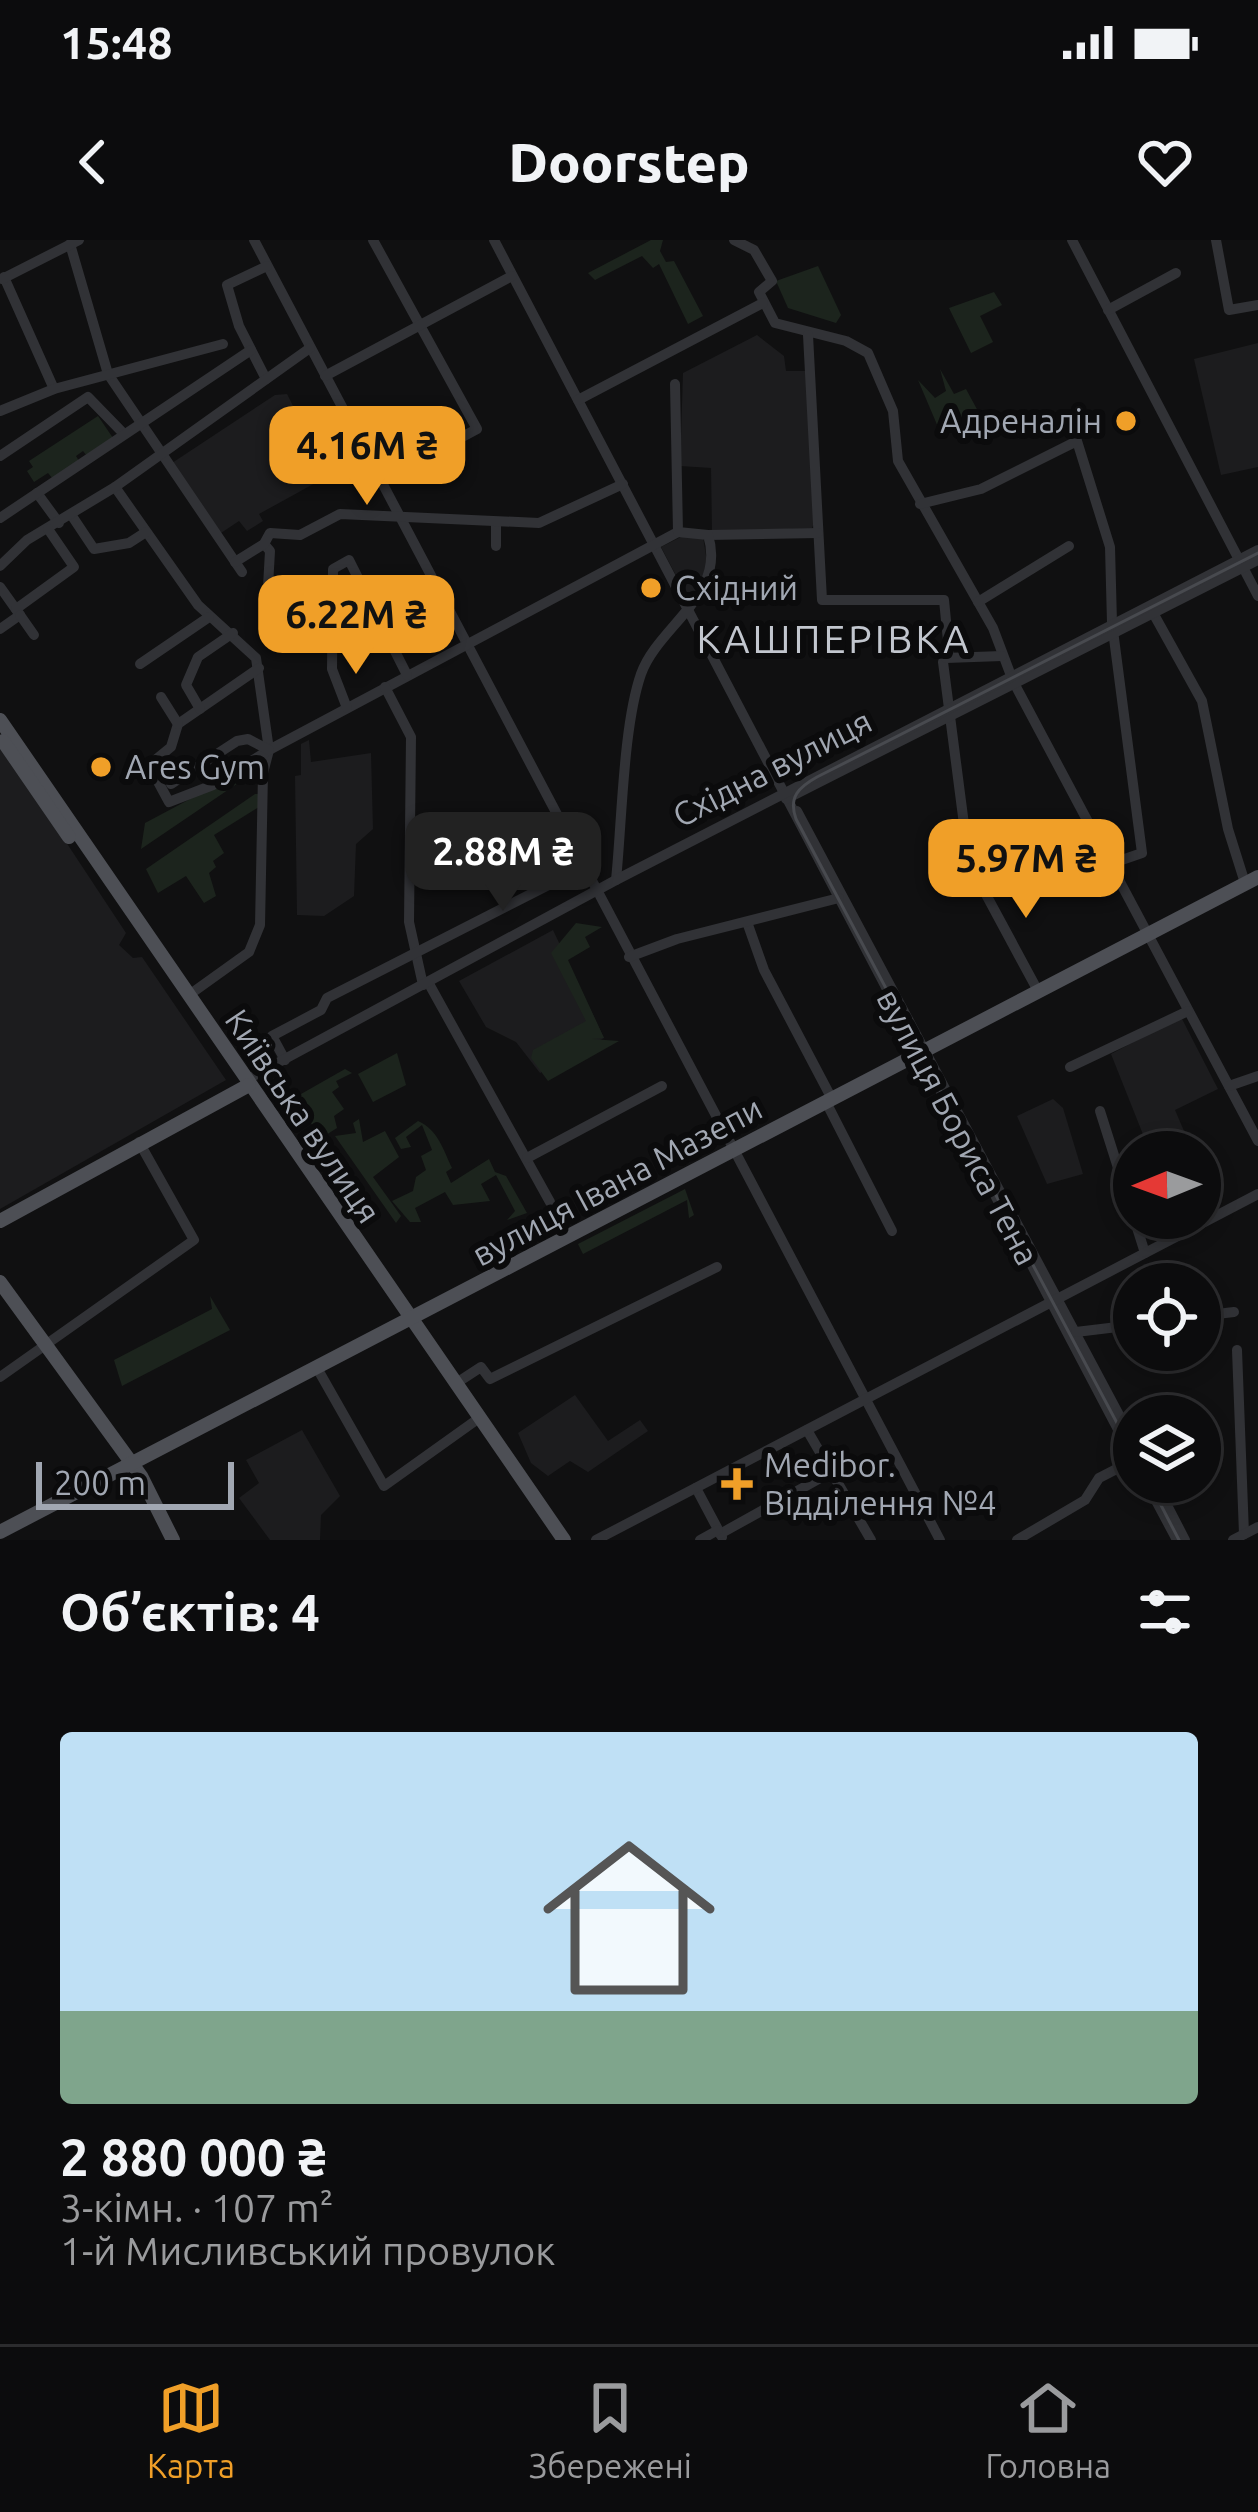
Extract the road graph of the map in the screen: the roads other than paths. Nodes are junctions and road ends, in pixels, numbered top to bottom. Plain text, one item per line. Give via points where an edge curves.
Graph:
1 (254, 240) edge
2 (373, 240) edge
3 (494, 240) edge
4 (734, 240) edge
5 (1072, 240) edge
6 (1216, 240) edge
7 (75, 242) edge
8 (267, 266) junction
9 (1177, 273) dead end
10 (512, 276) junction
11 (2, 280) edge
12 (763, 303) junction
13 (1258, 305) edge
14 (1108, 310) junction
15 (418, 326) junction
16 (808, 335) junction
17 (223, 344) dead end
18 (310, 348) junction
19 (251, 350) junction
20 (108, 374) junction
21 (325, 376) junction
22 (266, 379) junction
23 (675, 384) dead end
24 (54, 389) junction
25 (578, 400) junction
26 (0, 412) edge
27 (140, 423) junction
28 (124, 434) junction
29 (160, 455) junction
30 (0, 456) edge
31 (380, 481) junction
32 (622, 484) junction
33 (115, 488) junction
34 (37, 493) junction
35 (920, 504) junction
36 (398, 515) junction
37 (71, 516) junction
38 (0, 518) edge
39 (496, 523) junction
40 (54, 526) junction
41 (146, 532) junction
42 (678, 532) junction
43 (818, 532) junction
44 (708, 536) junction
45 (264, 544) junction
46 (655, 545) junction
47 (496, 546) dead end
48 (1069, 546) dead end
49 (1258, 550) edge
50 (1258, 560) edge
51 (1240, 564) junction
52 (0, 566) edge
53 (0, 587) edge
54 (1258, 596) edge
55 (978, 602) junction
56 (267, 604) dead end
57 (1151, 609) junction
58 (689, 610) junction
59 (18, 612) junction
60 (209, 617) junction
61 (1114, 627) junction
62 (0, 629) edge
63 (232, 633) junction
64 (34, 635) dead end
65 (465, 645) junction
66 (1002, 656) junction
67 (946, 658) junction
68 (140, 664) dead end
69 (260, 668) junction
70 (407, 675) junction
71 (1012, 679) junction
72 (385, 687) junction
73 (161, 697) dead end
74 (347, 708) junction
75 (200, 709) junction
76 (950, 711) junction
77 (0, 720) edge
78 (178, 724) junction
79 (0, 736) edge
80 (269, 750) junction
81 (171, 784) dead end
82 (786, 796) junction
83 (1111, 864) junction
84 (582, 868) junction
85 (616, 880) junction
86 (1252, 880) edge
87 (596, 893) junction
88 (840, 897) junction
89 (747, 922) junction
90 (1147, 934) junction
91 (413, 955) junction
92 (629, 958) junction
93 (427, 984) junction
94 (1038, 991) junction
95 (189, 995) junction
96 (1188, 1011) junction
97 (922, 1052) junction
98 (286, 1060) junction
99 (1070, 1066) dead end
100 (1258, 1076) edge
101 (243, 1084) junction
102 (662, 1086) dead end
103 (1229, 1086) junction
104 (829, 1100) junction
105 (1100, 1111) dead end
106 (139, 1141) junction
107 (1258, 1141) edge
108 (731, 1151) junction
109 (527, 1158) junction
110 (1258, 1194) edge
111 (550, 1202) dead end
112 (0, 1218) edge
113 (892, 1231) dead end
114 (1144, 1253) junction
115 (718, 1267) dead end
116 (0, 1282) edge
117 (0, 1293) edge
118 (1054, 1300) junction
119 (1234, 1312) dead end
120 (1221, 1314) edge
121 (408, 1321) junction
122 (1113, 1327) edge
123 (1076, 1332) junction
124 (41, 1346) junction
125 (1237, 1349) dead end
126 (317, 1368) junction
127 (0, 1377) edge
128 (455, 1384) junction
129 (864, 1400) junction
130 (1113, 1403) edge
131 (1113, 1418) edge
132 (476, 1421) junction
133 (807, 1430) junction
134 (129, 1465) junction
135 (833, 1471) junction
136 (1113, 1471) edge
137 (696, 1488) junction
138 (1161, 1503) edge
139 (1258, 1527) edge
140 (0, 1532) edge
141 (721, 1534) edge
142 (1239, 1537) edge
143 (170, 1540) edge
144 (561, 1540) edge
145 (596, 1540) edge
146 (700, 1540) edge
147 (872, 1540) edge
148 (940, 1540) edge
149 (1017, 1540) edge
150 (1181, 1540) edge

1 - 8 street
2 - 15 street
3 - 10 street, вулиця Бориса Тена
4 - 12 street via 754,250 772,281 759,289
5 - 14 street
6 - 13 street via 1229,310
7 - 11 street
7 - 20 street
8 - 18 street
8 - 19 street via 227,285
9 - 14 street
10 - 15 street
10 - 25 street, вулиця Бориса Тена
11 - 24 street
12 - 16 street via 775,323
12 - 25 street
14 - 51 street
15 - 21 street
15 - 31 street via 477,429
16 - 35 street via 860,347 887,392 898,461
16 - 43 street
17 - 20 street
18 - 21 street
18 - 22 street
19 - 22 street
19 - 27 street
20 - 24 street
20 - 27 street
21 - 31 street
22 - 29 street
23 - 42 street
24 - 26 street
25 - 32 street, вулиця Бориса Тена
27 - 28 street
27 - 29 street
28 - 30 street via 88,397
28 - 34 street
29 - 33 street
29 - 45 street via 238,567
31 - 36 street
32 - 39 street via 539,523
32 - 46 street, вулиця Бориса Тена
33 - 37 street
33 - 41 street
34 - 38 street
34 - 40 street
35 - 55 street
35 - 61 street via 981,489 1074,438 1110,547
36 - 39 street
36 - 45 street via 340,514 300,535 270,533
36 - 65 street
37 - 40 street
37 - 41 street via 94,549
39 - 47 street
40 - 52 street
40 - 59 street via 74,567
41 - 60 street
42 - 44 street
42 - 46 street
43 - 44 street
43 - 67 street via 822,600 944,600
44 - 58 street via 712,562
45 - 56 street
46 - 58 street, вулиця Бориса Тена
46 - 65 street
48 - 55 street
49 - 51 street, Східна вулиця
50 - 51 street, Східна вулиця
51 - 54 street
51 - 57 street, Східна вулиця
53 - 59 street
55 - 66 street
57 - 61 street, Східна вулиця
57 - 86 street via 1202,700 1228,829
58 - 82 street, вулиця Бориса Тена
58 - 85 street via 642,671
59 - 62 street
59 - 64 street
60 - 63 street
60 - 68 street
61 - 71 street, Східна вулиця
61 - 83 street via 1142,853
63 - 69 street
63 - 75 street via 198,657 186,685
65 - 70 street
65 - 84 street
66 - 67 street
66 - 71 street
67 - 76 street
69 - 75 street
69 - 80 street
70 - 72 street
70 - 74 street via 349,560 333,568 332,670
71 - 76 street, Східна вулиця
71 - 83 street
72 - 74 street
72 - 91 street via 410,737
73 - 78 street
74 - 80 street
75 - 78 street
76 - 82 street, Східна вулиця
76 - 94 street via 969,863
77 - 95 main road, Київська вулиця
78 - 80 street via 171,747 148,765 169,802
79 - 101 main road, Київська вулиця
80 - 81 street via 237,741
80 - 95 street via 260,925 249,952
82 - 85 street, Східна вулиця
82 - 87 street, Східна вулиця
82 - 88 street, вулиця Бориса Тена
83 - 90 street
84 - 87 street
84 - 91 street
85 - 87 street, Східна вулиця
86 - 90 main road, вулиця Івана Мазепи
87 - 92 street
87 - 93 street, Східна вулиця
88 - 89 street
88 - 97 street, вулиця Бориса Тена
89 - 92 street
89 - 104 street
90 - 94 main road, вулиця Івана Мазепи
90 - 96 street
91 - 93 street
91 - 98 street via 272,1036
92 - 108 street
93 - 98 street, Східна вулиця
93 - 101 street, Східна вулиця
93 - 109 street
94 - 97 main road, вулиця Івана Мазепи
95 - 101 main road, Київська вулиця
96 - 99 street
96 - 103 street
97 - 104 main road, вулиця Івана Мазепи
97 - 118 street, вулиця Бориса Тена
98 - 101 street, Східна вулиця
100 - 103 street
101 - 106 main road, Східна вулиця
101 - 121 main road, Київська вулиця
102 - 109 street
103 - 107 street
104 - 108 main road, вулиця Івана Мазепи
104 - 113 street
105 - 114 street
106 - 112 main road, Східна вулиця
106 - 124 street via 194,1240
108 - 121 main road, вулиця Івана Мазепи
108 - 129 street
109 - 111 street
110 - 114 street
114 - 118 street
115 - 128 street via 555,1351 490,1379 481,1367
116 - 124 main road
117 - 124 main road
118 - 123 street, вулиця Бориса Тена
118 - 129 street
118 - 131 street, вулиця Бориса Тена
119 - 120 street
121 - 126 main road, вулиця Івана Мазепи
121 - 128 main road, Київська вулиця
121 - 132 main road, Київська вулиця
122 - 123 street
123 - 130 street, вулиця Бориса Тена
124 - 127 street
124 - 134 main road
125 - 142 street
126 - 132 street via 383,1486
126 - 134 main road, вулиця Івана Мазепи
128 - 144 main road, Київська вулиця
129 - 133 street
129 - 148 street
132 - 144 main road, Київська вулиця
133 - 135 street
133 - 137 street
134 - 140 main road, вулиця Івана Мазепи
134 - 143 main road
135 - 141 street
135 - 147 street
136 - 149 street via 1084,1501
137 - 141 street
137 - 145 street
138 - 150 street
139 - 142 street
141 - 146 street

